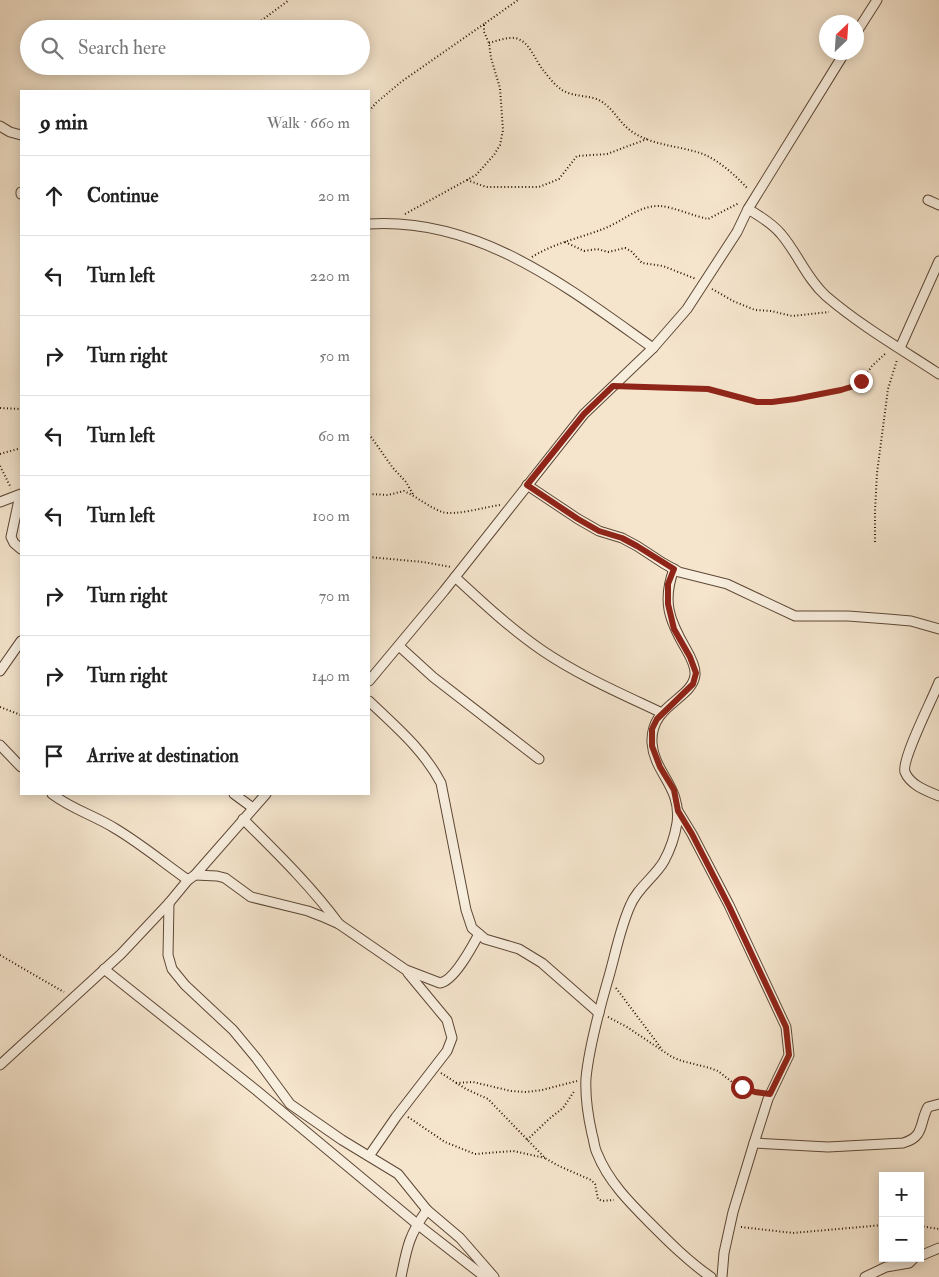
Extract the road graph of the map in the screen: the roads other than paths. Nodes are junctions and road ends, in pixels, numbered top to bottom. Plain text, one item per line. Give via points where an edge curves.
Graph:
1 (876, 0) edge
2 (864, 20) edge
3 (840, 60) edge
4 (0, 126) edge
5 (20, 135) edge
6 (928, 200) dead end
7 (939, 205) edge
8 (748, 209) junction
9 (370, 224) edge
10 (939, 261) edge
11 (898, 346) junction
12 (653, 348) junction
13 (939, 374) edge
14 (527, 485) junction
15 (19, 495) edge
16 (0, 502) edge
17 (20, 548) edge
18 (674, 569) junction
19 (455, 577) junction
20 (939, 629) edge
21 (20, 642) edge
22 (399, 646) junction
23 (0, 671) edge
24 (370, 679) edge
25 (939, 682) edge
26 (370, 702) edge
27 (662, 713) junction
28 (0, 745) edge
29 (539, 759) dead end
30 (20, 766) edge
31 (54, 795) edge
32 (235, 795) edge
33 (265, 795) edge
34 (939, 796) edge
35 (253, 808) junction
36 (678, 811) junction
37 (243, 819) junction
38 (192, 877) junction
39 (169, 903) junction
40 (339, 924) junction
41 (480, 934) junction
42 (104, 969) junction
43 (406, 970) junction
44 (599, 1013) junction
45 (0, 1065) edge
46 (939, 1104) edge
47 (754, 1143) junction
48 (369, 1156) junction
49 (427, 1210) junction
50 (417, 1224) junction
51 (939, 1248) edge
52 (924, 1254) edge
53 (910, 1262) edge
54 (401, 1277) edge
55 (485, 1277) edge
56 (494, 1277) edge
57 (711, 1277) edge
58 (722, 1277) edge
59 (866, 1277) edge

1 - 2 street
3 - 8 street
4 - 5 street
6 - 7 street
8 - 11 street via 781,233 825,294 859,322
8 - 12 street via 704,283
9 - 12 street via 424,226 490,245 524,262 594,306
10 - 11 street
11 - 13 street
12 - 14 street via 584,414
14 - 18 street via 599,531 622,538
14 - 19 street
15 - 16 street
15 - 17 street via 11,537
18 - 20 street via 727,584 795,616 911,621
18 - 27 street via 668,584 668,604 674,629 696,673 693,684
19 - 22 street
19 - 27 street via 501,620 543,651
21 - 23 street
22 - 24 street
22 - 29 street
25 - 34 street via 904,766 906,774 918,787
26 - 41 street via 410,739 441,783 466,910 472,928
27 - 36 street via 652,729 652,746 674,790
28 - 30 street
31 - 38 street via 80,812 102,820
32 - 35 street
33 - 35 street
35 - 37 street
36 - 44 street via 664,862 633,899 626,915
36 - 47 street via 729,906 786,1027 789,1055 770,1094
37 - 38 street
37 - 40 street via 297,872
38 - 39 street
38 - 40 street via 225,878 251,897 308,911
39 - 42 street
39 - 48 street via 168,955 172,969 233,1030 290,1104
40 - 43 street
41 - 43 street via 445,982 434,982
41 - 44 street via 542,963
42 - 45 street
42 - 50 street
43 - 48 street via 447,1020 452,1038 447,1051
44 - 57 street via 586,1078 596,1153 631,1204
46 - 47 street via 928,1107 920,1133 914,1140 903,1143 828,1147
47 - 58 street via 730,1226
48 - 49 street via 398,1174
49 - 50 street
49 - 56 street via 460,1238
50 - 54 street via 408,1242
50 - 55 street
51 - 52 street
53 - 59 street via 886,1267

